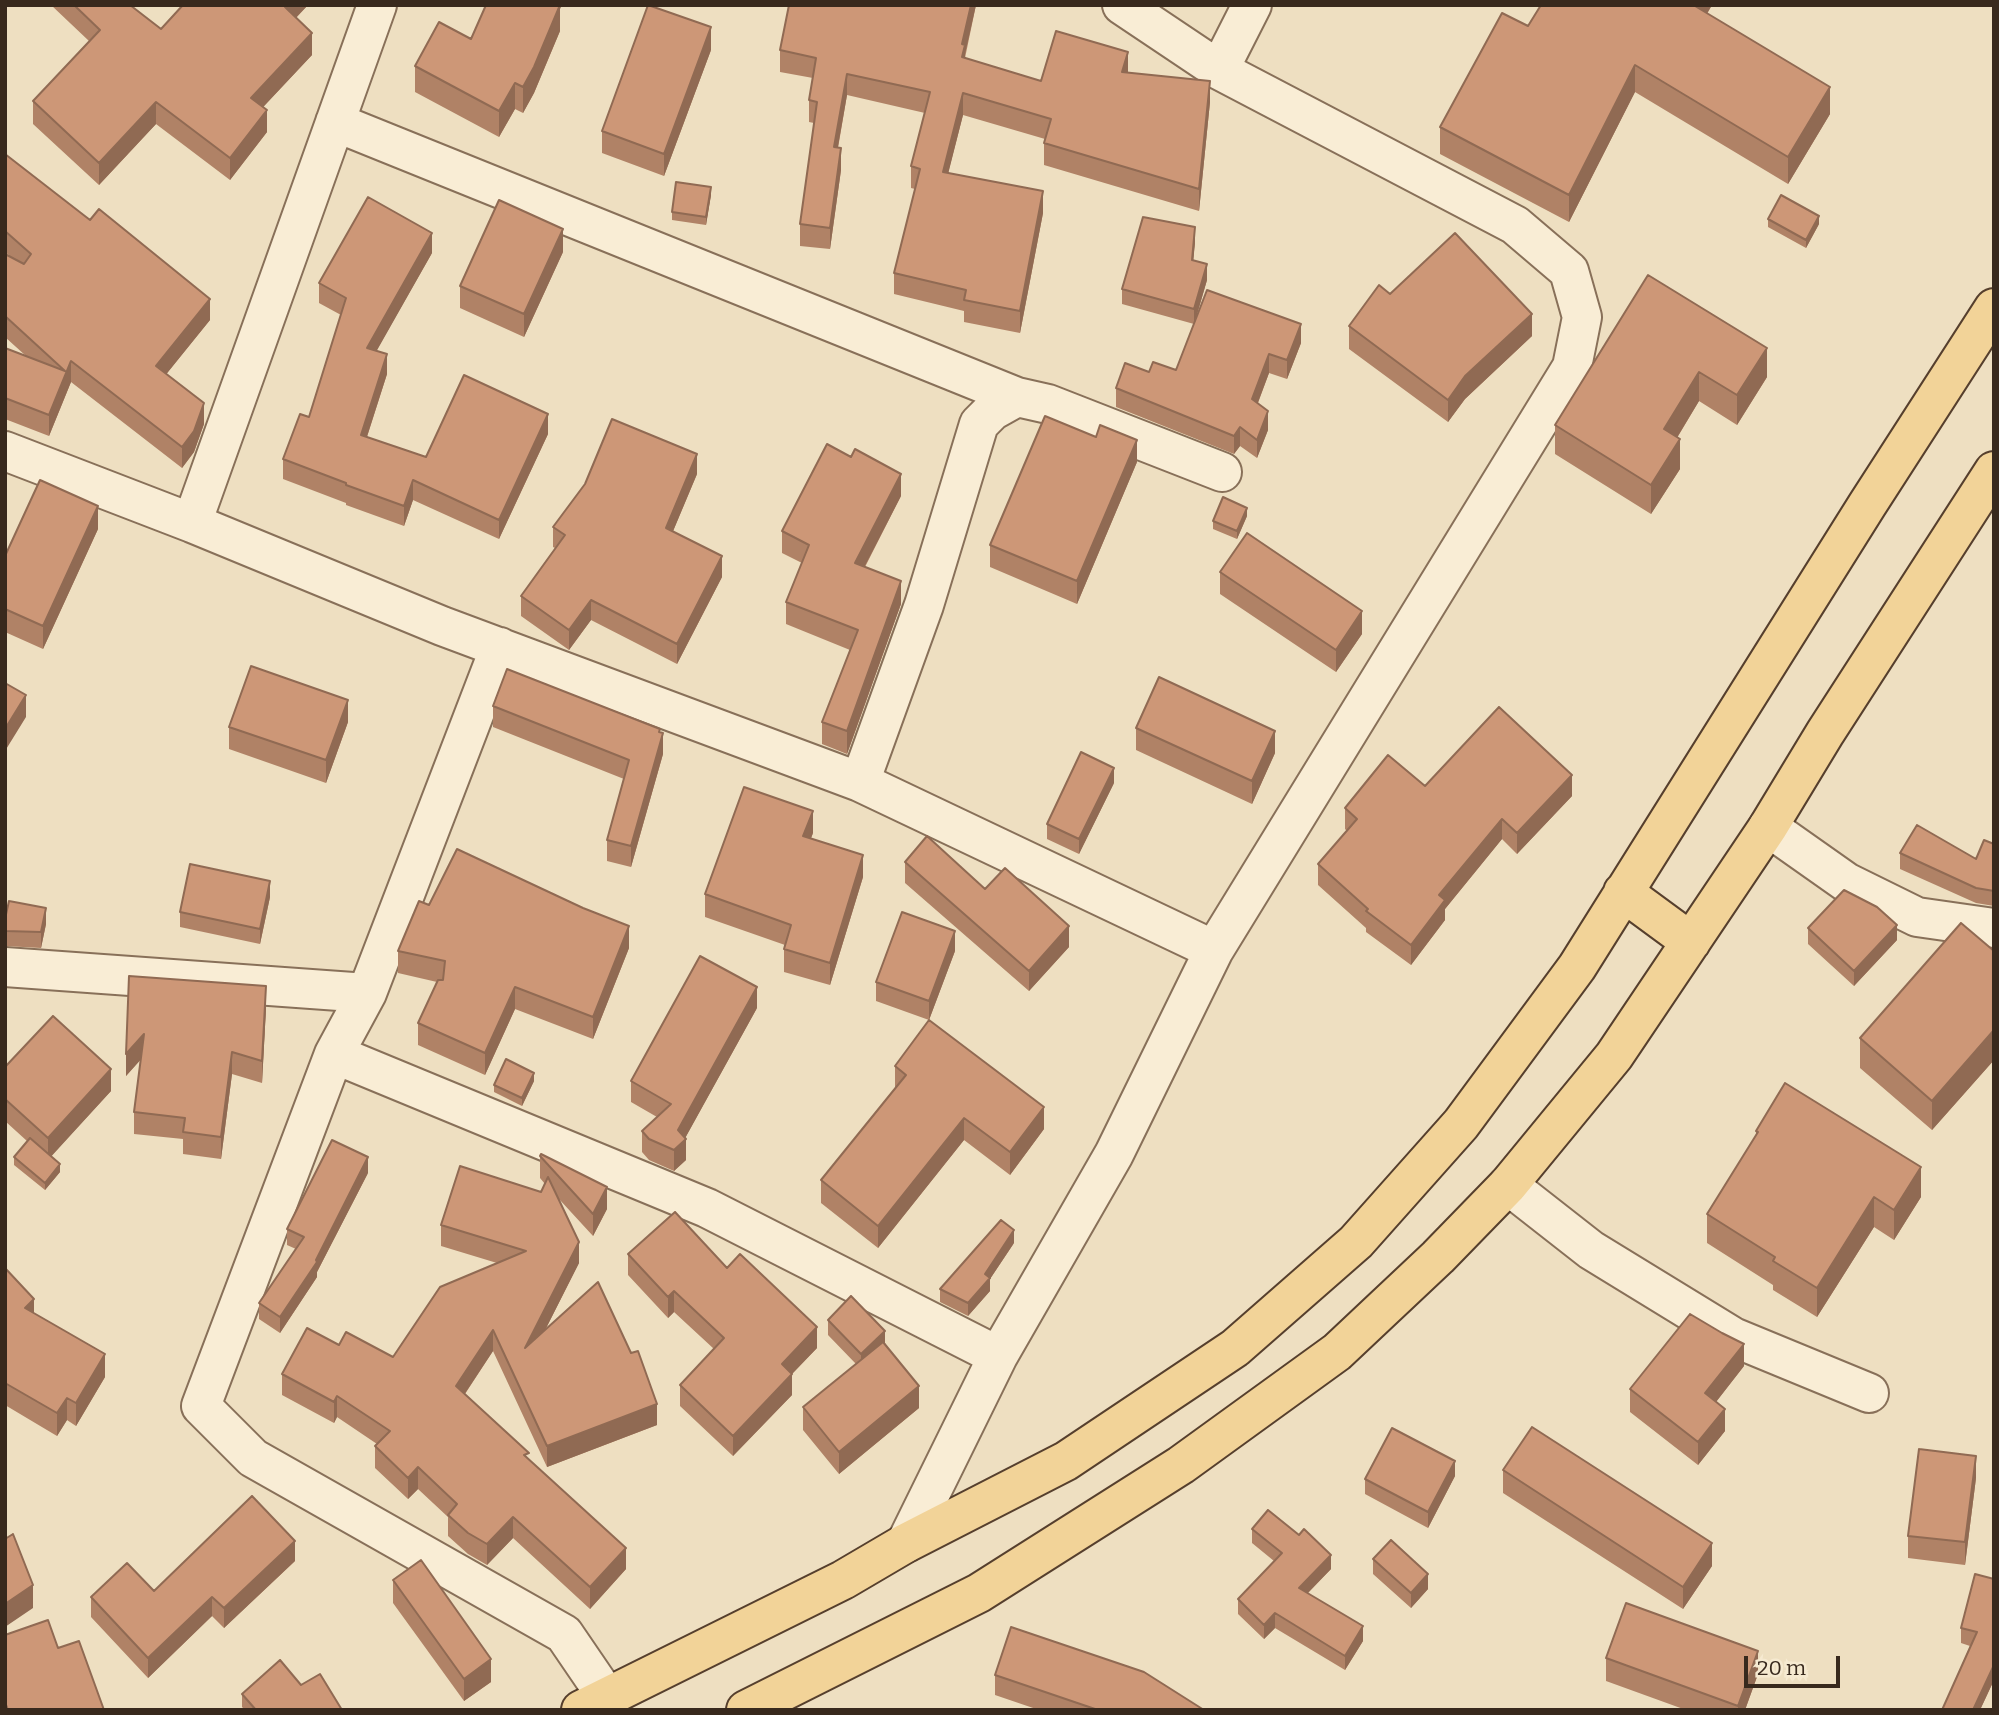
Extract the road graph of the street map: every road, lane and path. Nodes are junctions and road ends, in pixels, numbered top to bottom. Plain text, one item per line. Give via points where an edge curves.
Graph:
1 (377, 5) edge
2 (1122, 5) edge
3 (1252, 5) edge
4 (1219, 70) junction
5 (335, 122) junction
6 (1994, 308) edge
7 (1017, 397) junction
8 (5, 451) edge
9 (1222, 471) dead end
10 (1994, 471) edge
11 (192, 523) junction
12 (500, 647) junction
13 (860, 782) junction
14 (1768, 827) junction
15 (1623, 892) junction
16 (1994, 928) edge
17 (1690, 942) junction
18 (1214, 950) junction
19 (5, 967) edge
20 (367, 993) junction
21 (334, 1054) junction
22 (1508, 1185) junction
23 (998, 1356) junction
24 (1870, 1393) dead end
25 (906, 1543) junction
26 (594, 1703) edge
27 (746, 1710) edge

1 - 5 street
2 - 4 street
3 - 4 street
4 - 18 street via 1515,225 1569,271 1582,317 1572,368
5 - 7 street
5 - 11 street
6 - 15 main road
7 - 9 street via 1048,404
7 - 13 street via 979,424 924,605
8 - 11 street
10 - 14 main road
11 - 12 street
12 - 13 street
12 - 20 street
13 - 18 street
14 - 16 street via 1846,882 1917,917
14 - 17 main road
15 - 17 main road
15 - 25 main road via 1577,967 1461,1124 1356,1242 1235,1348 1100,1439
17 - 22 main road via 1614,1055
18 - 23 street via 1114,1154
19 - 20 street
20 - 21 street
21 - 23 street via 707,1208
21 - 26 street via 201,1406 253,1458 564,1634
22 - 24 street via 1591,1250 1734,1337
22 - 27 main road via 1337,1352 1181,1465 979,1593
23 - 25 street
25 - 26 main road via 843,1580

